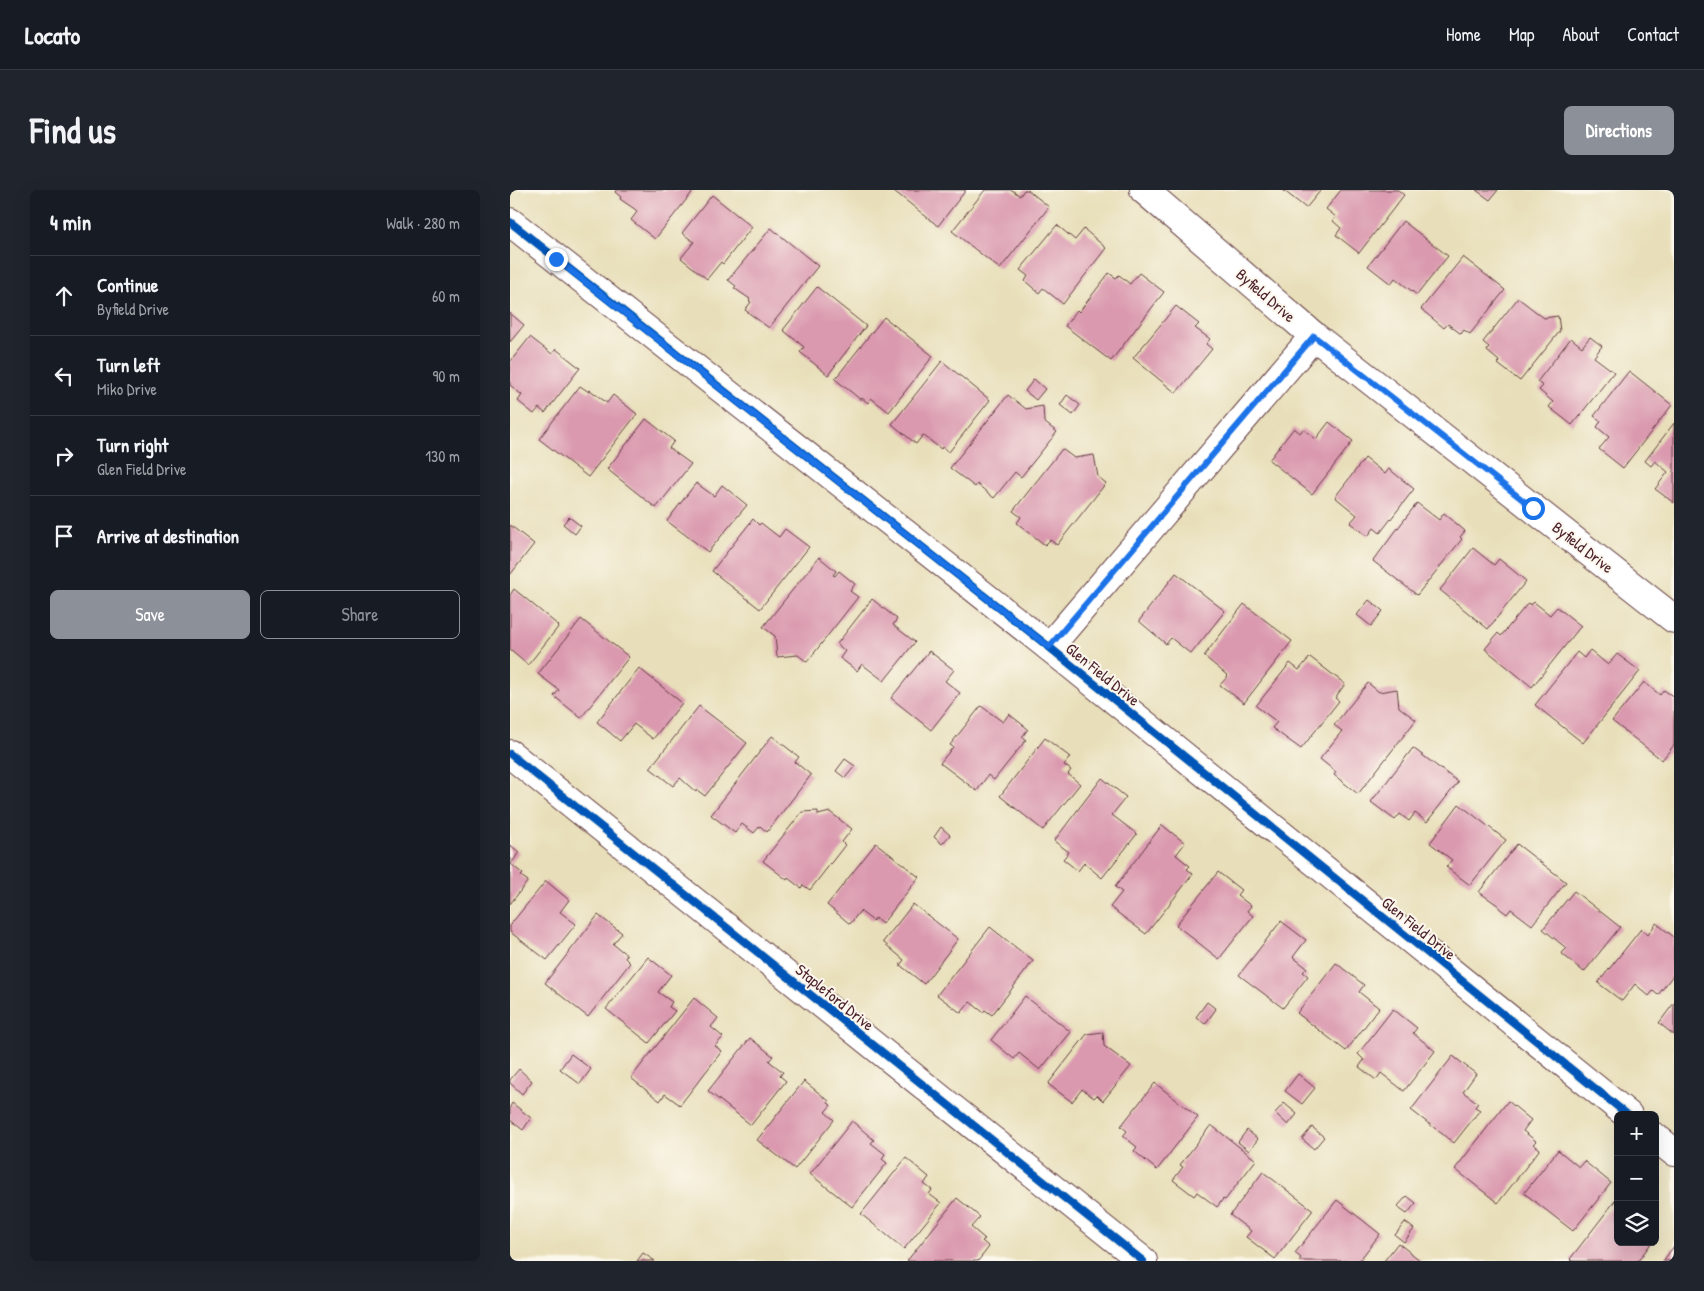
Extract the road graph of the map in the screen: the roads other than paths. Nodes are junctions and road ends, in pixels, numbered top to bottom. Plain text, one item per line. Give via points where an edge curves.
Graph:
1 (1144, 190) edge
2 (510, 222) edge
3 (1314, 336) junction
4 (1674, 618) edge
5 (1049, 647) junction
6 (510, 754) edge
7 (1623, 1111) edge
8 (1659, 1139) edge
9 (1674, 1152) edge
10 (1142, 1261) edge

1 - 3 street, Byfield Drive
2 - 5 street, Glen Field Drive
3 - 4 street, Byfield Drive
3 - 5 street
5 - 7 street, Glen Field Drive
6 - 10 street, Stapleford Drive
8 - 9 street

